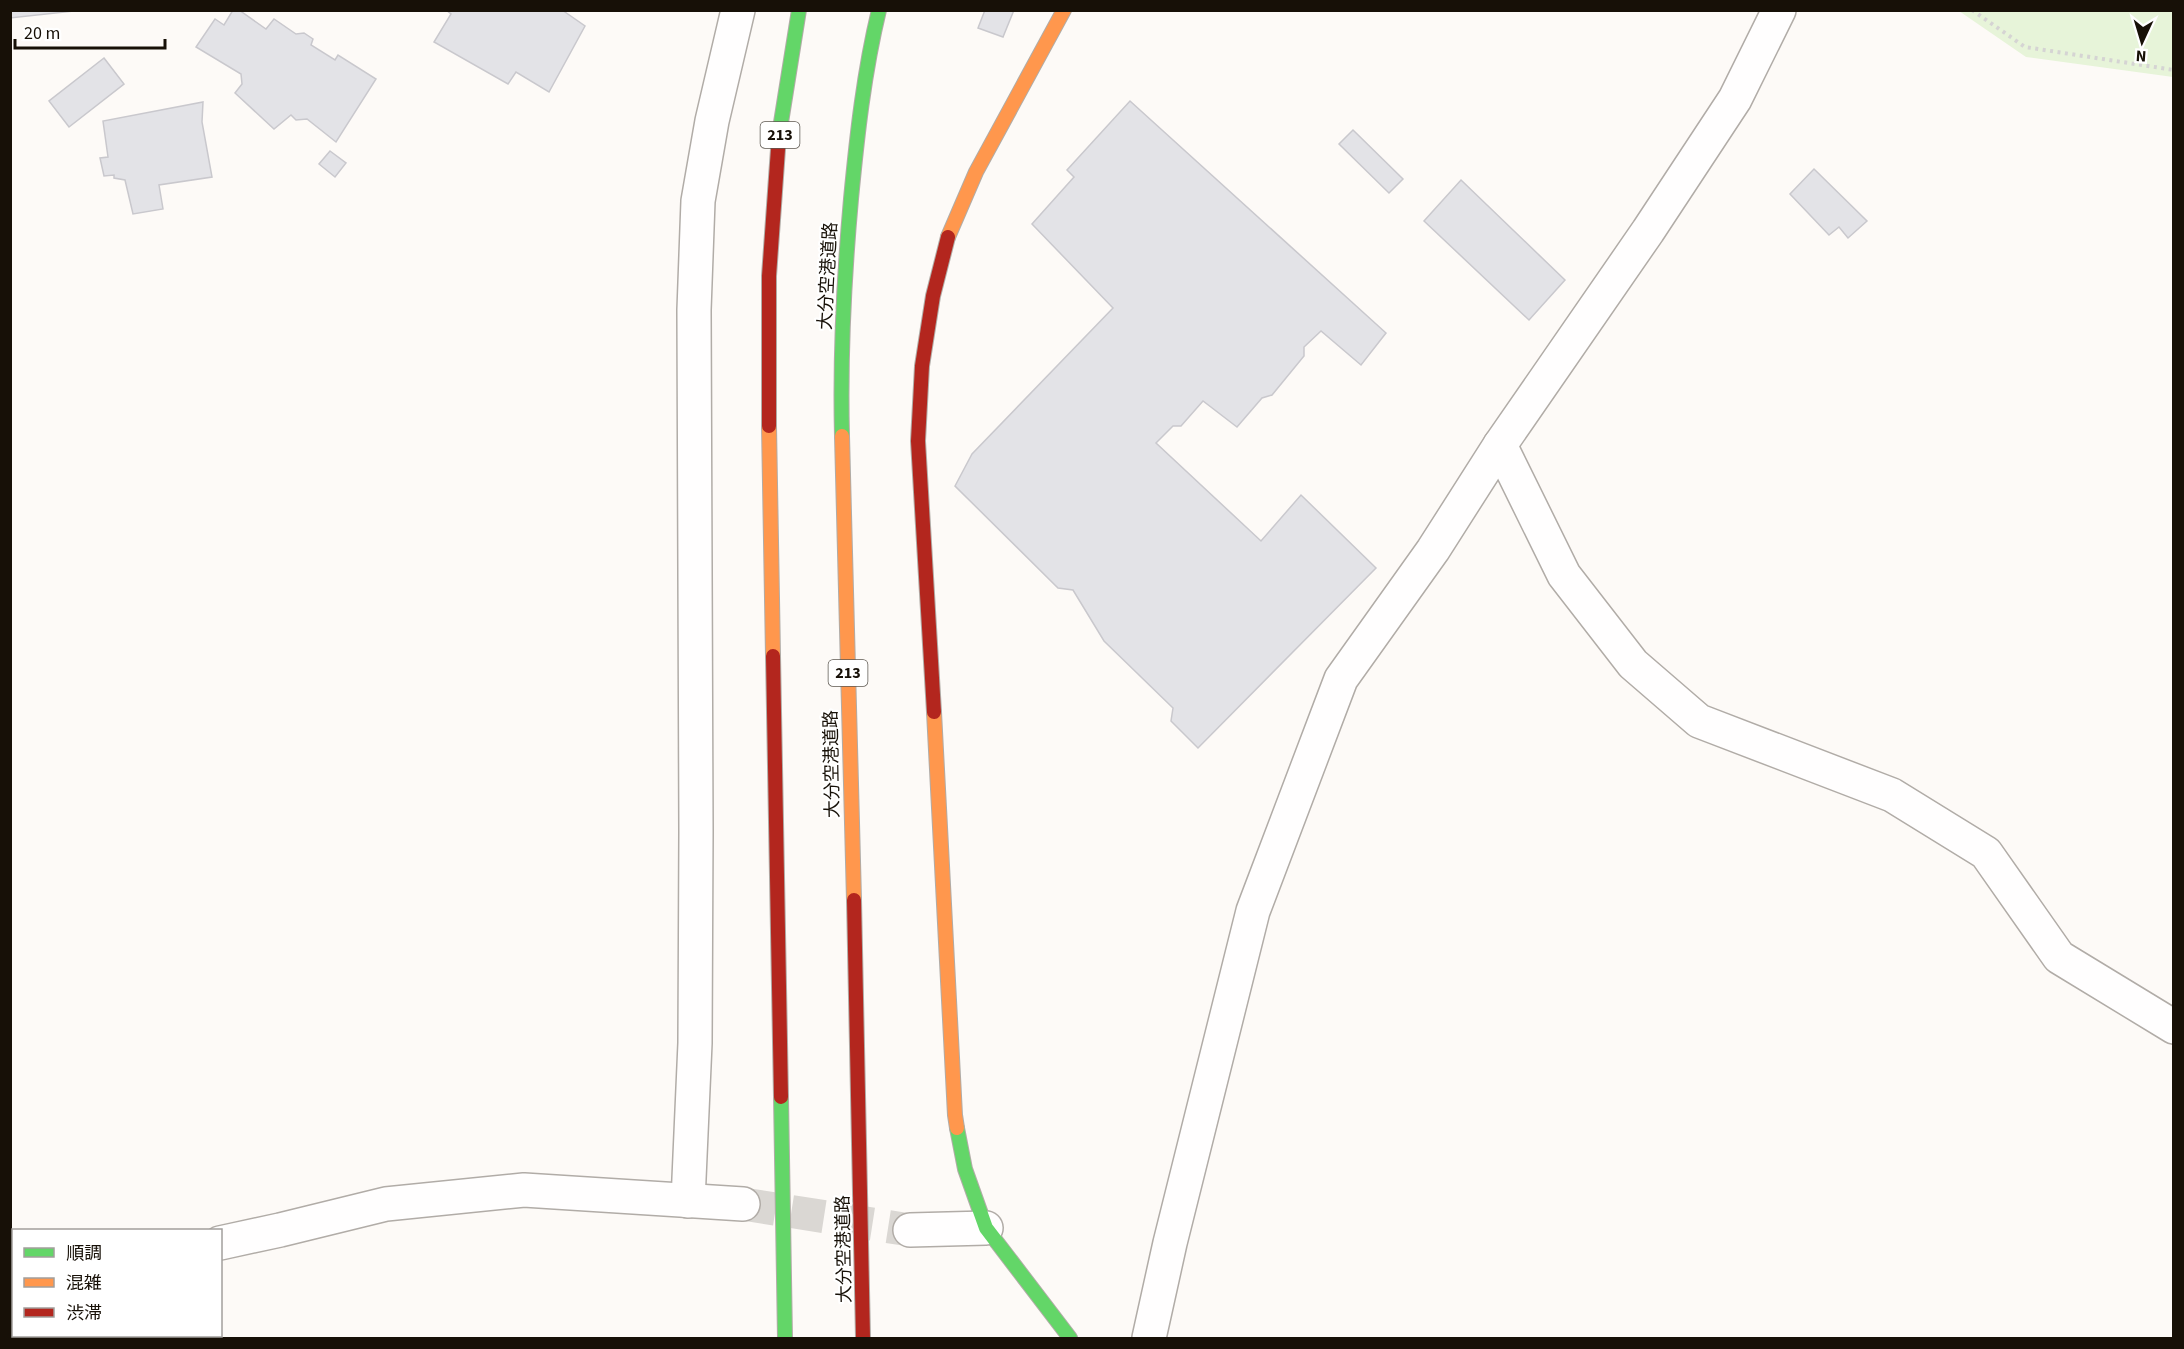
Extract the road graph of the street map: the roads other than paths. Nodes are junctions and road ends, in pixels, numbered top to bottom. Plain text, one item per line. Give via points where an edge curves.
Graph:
1 (738, 10) edge
2 (799, 10) edge
3 (879, 10) edge
4 (1064, 10) edge
5 (1779, 10) edge
6 (1500, 445) junction
7 (2174, 1027) edge
8 (688, 1201) junction
9 (743, 1204) tunnel mouth
10 (986, 1228) junction
11 (910, 1230) tunnel mouth
12 (222, 1243) edge
13 (785, 1338) edge
14 (863, 1338) edge
15 (1070, 1338) edge
16 (1149, 1338) edge

1 - 8 street via 698,201 694,309 695,1043
2 - 13 main road, 213 via 780,130 770,260
3 - 14 main road, 大分空港道路 / 213 via 870,47 854,166 845,268 842,422
4 - 10 main road via 976,172 945,243 922,366 918,441 955,1115 965,1169
5 - 6 street via 1735,99
6 - 7 street via 1564,575 1633,664 1699,721 1892,795 1986,854 2059,957
6 - 16 street via 1433,550 1341,679 1253,911
8 - 9 street
8 - 12 street via 524,1190 386,1204
10 - 11 street
10 - 15 main road

